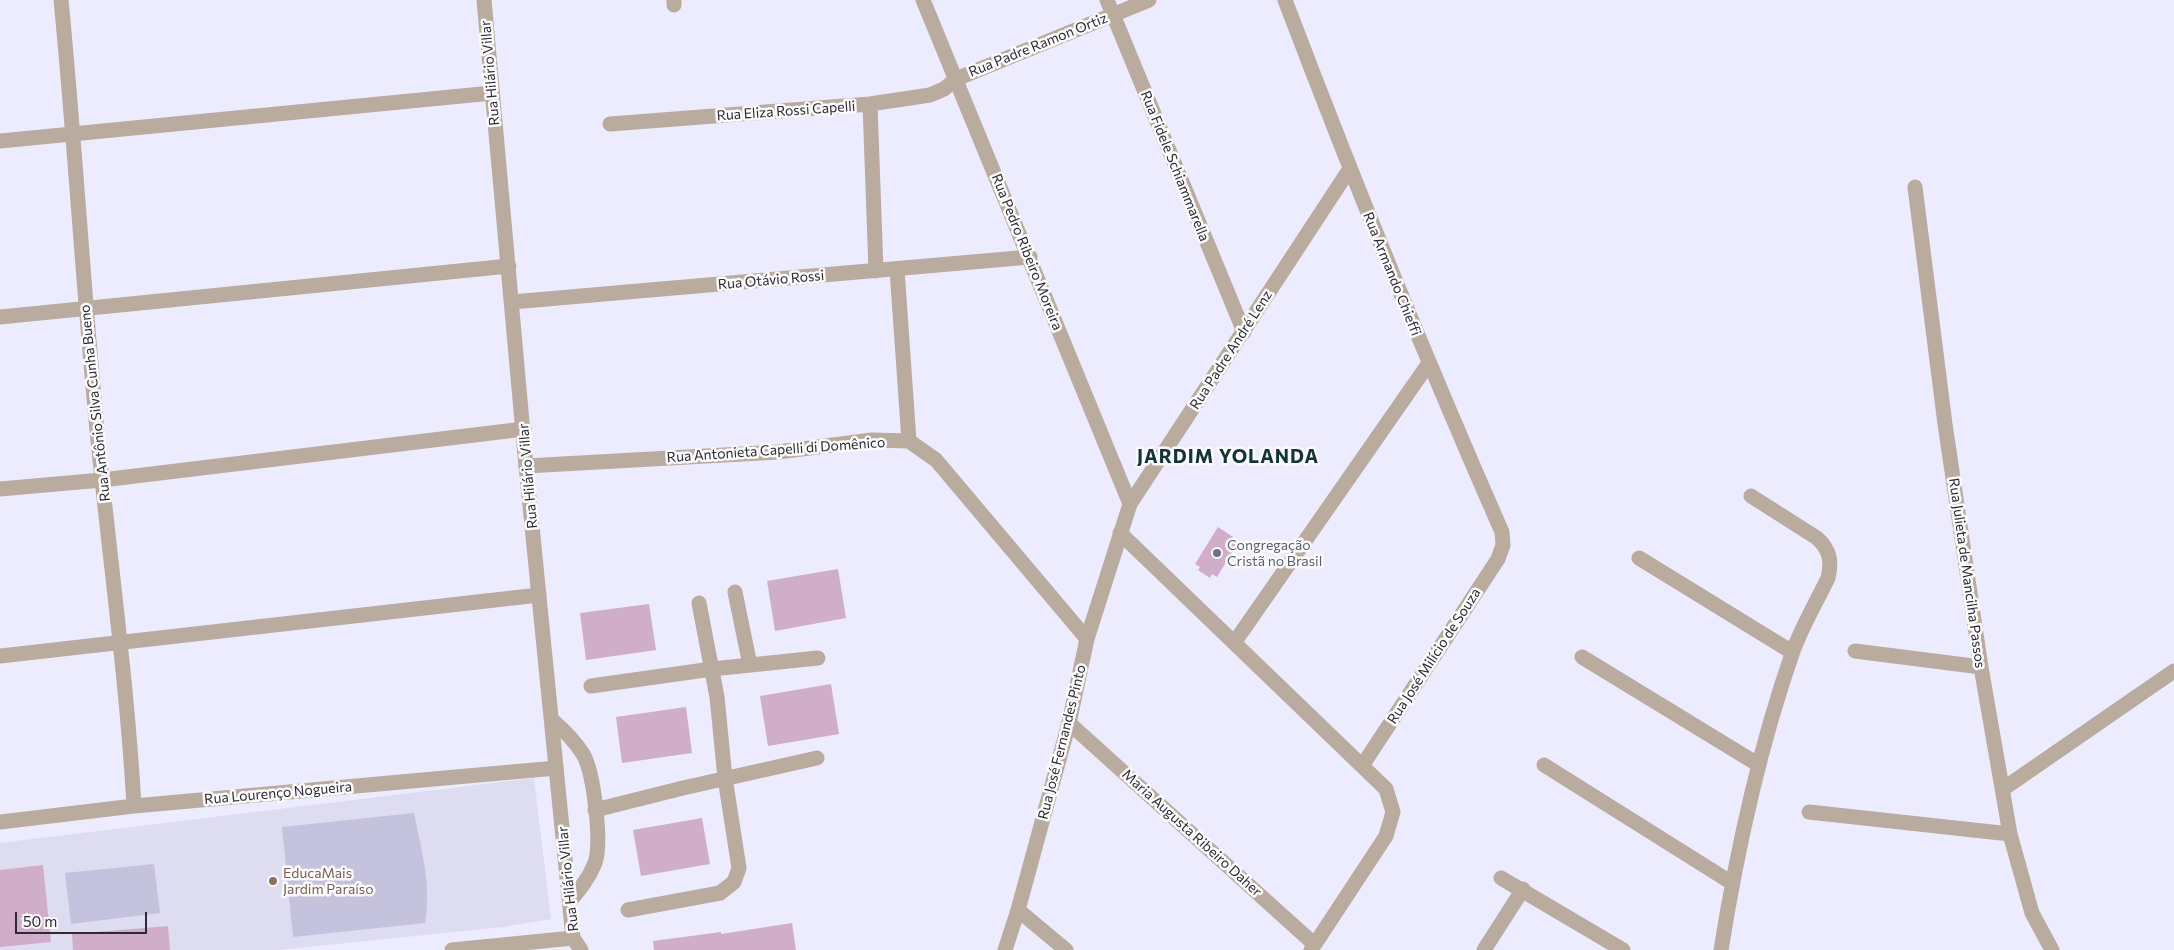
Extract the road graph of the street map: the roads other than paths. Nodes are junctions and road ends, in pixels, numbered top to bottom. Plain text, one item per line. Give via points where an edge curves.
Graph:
1 (61, 0) edge
2 (484, 0) edge
3 (923, 0) edge
4 (1107, 0) edge
5 (1149, 0) edge
6 (1285, 0) edge
7 (1113, 14) junction
8 (956, 79) junction
9 (492, 93) junction
10 (870, 104) junction
11 (610, 124) dead end
12 (74, 134) junction
13 (0, 141) edge
14 (1350, 170) junction
15 (1915, 187) dead end
16 (1030, 257) junction
17 (509, 266) junction
18 (897, 270) junction
19 (876, 271) junction
20 (512, 302) junction
21 (86, 309) junction
22 (0, 317) edge
23 (1244, 332) junction
24 (1429, 364) junction
25 (524, 429) junction
26 (909, 441) junction
27 (526, 466) junction
28 (102, 480) junction
29 (0, 489) edge
30 (1752, 496) dead end
31 (1130, 504) junction
32 (1120, 534) junction
33 (1503, 545) joint
34 (1638, 558) dead end
35 (735, 592) dead end
36 (539, 595) junction
37 (699, 603) dead end
38 (1087, 639) junction
39 (120, 643) junction
40 (1234, 643) junction
41 (1855, 651) dead end
42 (1792, 652) junction
43 (0, 656) edge
44 (1582, 657) dead end
45 (818, 658) dead end
46 (750, 666) junction
47 (1981, 667) junction
48 (712, 669) junction
49 (2174, 671) edge
50 (591, 686) dead end
51 (552, 720) junction
52 (1069, 723) junction
53 (817, 758) dead end
54 (1544, 765) dead end
55 (1759, 765) junction
56 (1362, 766) junction
57 (556, 768) junction
58 (725, 778) junction
59 (2004, 789) junction
60 (134, 806) junction
61 (595, 810) junction
62 (1808, 812) dead end
63 (0, 822) edge
64 (2010, 834) junction
65 (1501, 878) dead end
66 (1732, 883) junction
67 (1523, 889) junction
68 (570, 901) junction
69 (628, 910) dead end
70 (1018, 910) junction
71 (577, 944) edge
72 (1312, 947) edge
73 (452, 950) edge
74 (1004, 950) edge
75 (1066, 950) edge
76 (1484, 950) edge
77 (1622, 950) edge
78 (1721, 950) edge
79 (2052, 950) edge

1 - 12 street, Rua Antônio Silva Cunha Bueno
2 - 9 street, Rua Hilário Villar
3 - 8 street, Rua Pedro Ribeiro Moreira
4 - 7 street, Rua Fidele Schiammarella
5 - 7 street, Rua Padre Ramon Ortiz
6 - 14 street, Rua Armando Chieffi
7 - 8 street, Rua Padre Ramon Ortiz
7 - 23 street, Rua Fidele Schiammarella
8 - 10 street, Rua Eliza Rossi Capelli via 930,95
8 - 16 street, Rua Pedro Ribeiro Moreira
9 - 12 street
9 - 17 street, Rua Hilário Villar
10 - 11 street, Rua Eliza Rossi Capelli
10 - 19 street
12 - 13 street
12 - 21 street, Rua Antônio Silva Cunha Bueno
14 - 23 street, Rua Padre André Lenz
14 - 24 street, Rua Armando Chieffi
15 - 47 street, Rua Julieta de Mancilha Passos
16 - 18 street, Rua Otávio Rossi
16 - 31 street, Rua Pedro Ribeiro Moreira
17 - 20 street, Rua Hilário Villar
17 - 21 street
18 - 19 street, Rua Otávio Rossi
18 - 26 street
19 - 20 street, Rua Otávio Rossi
20 - 25 street, Rua Hilário Villar
21 - 22 street
21 - 28 street, Rua Antônio Silva Cunha Bueno
23 - 31 street, Rua Padre André Lenz
24 - 33 street, Rua Armando Chieffi via 1502,532
24 - 40 street
25 - 27 street, Rua Hilário Villar
25 - 28 street
26 - 27 street, Rua Antonieta Capelli di Domênico via 872,440 778,452
26 - 38 street via 942,467
27 - 36 street, Rua Hilário Villar
28 - 29 street
28 - 39 street, Rua Antônio Silva Cunha Bueno
30 - 42 street via 1817,538 1830,554 1828,578
31 - 32 street, Rua Padre André Lenz
32 - 38 street, Rua José Fernandes Pinto
32 - 40 street
33 - 56 street, Rua José Milício de Souza via 1498,559
34 - 42 street
35 - 46 street
36 - 39 street
36 - 51 street, Rua Hilário Villar
37 - 48 street
38 - 52 street, Rua José Fernandes Pinto
39 - 43 street
39 - 60 street, Rua Antônio Silva Cunha Bueno
40 - 56 street
41 - 47 street
42 - 55 street
44 - 55 street
45 - 46 street
46 - 48 street
47 - 59 street, Rua Julieta de Mancilha Passos
48 - 50 street
48 - 58 street
49 - 59 street
51 - 57 street, Rua Hilário Villar
51 - 61 street via 570,736 584,756 591,777
52 - 70 street, Rua José Fernandes Pinto
52 - 72 street, Maria Augusta Ribeiro Daher
53 - 58 street
54 - 66 street
55 - 66 street
56 - 72 street via 1386,789 1393,812 1386,836
57 - 60 street, Rua Lourenço Nogueira
57 - 68 street, Rua Hilário Villar
58 - 61 street
58 - 69 street via 739,868 734,882 720,893
59 - 64 street, Rua Julieta de Mancilha Passos
60 - 63 street, Rua Lourenço Nogueira
61 - 68 street via 598,838 595,861 585,882
62 - 64 street
64 - 79 street, Rua Julieta de Mancilha Passos via 2032,913
65 - 67 street
66 - 78 street
67 - 76 street
67 - 77 street
68 - 71 street, Rua Hilário Villar
70 - 74 street, Rua José Fernandes Pinto
70 - 75 street
71 - 73 street

